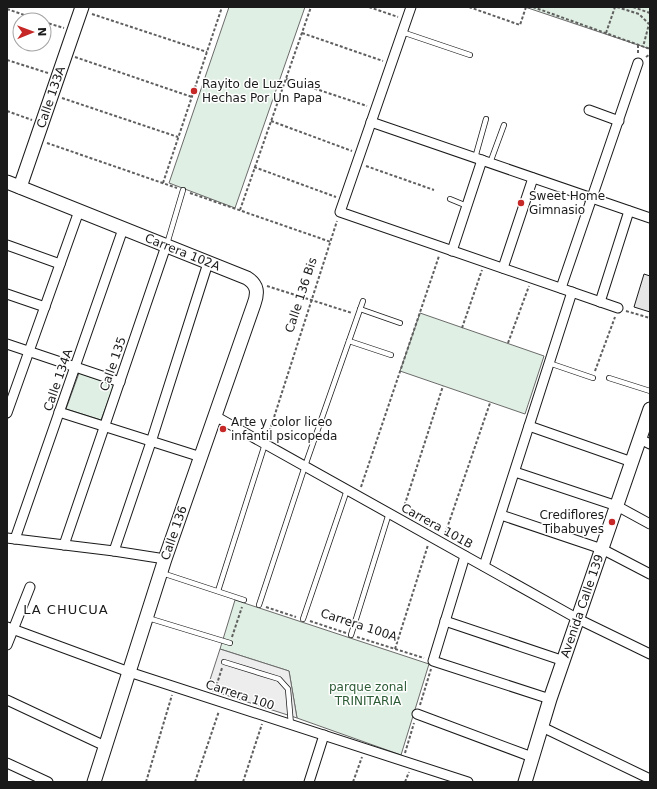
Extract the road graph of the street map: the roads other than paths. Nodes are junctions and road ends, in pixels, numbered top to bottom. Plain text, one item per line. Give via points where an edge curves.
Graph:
1 (411, 7) edge
2 (81, 9) edge
3 (402, 32) junction
4 (470, 55) dead end
5 (638, 63) dead end
6 (589, 110) dead end
7 (486, 119) dead end
8 (619, 121) junction
9 (371, 122) junction
10 (504, 125) dead end
11 (482, 160) junction
12 (533, 178) junction
13 (7, 182) edge
14 (20, 187) junction
15 (183, 190) road end
16 (592, 198) junction
17 (450, 199) dead end
18 (467, 206) junction
19 (79, 211) junction
20 (629, 211) junction
21 (650, 218) edge
22 (123, 229) junction
23 (7, 245) edge
24 (166, 246) junction
25 (452, 251) junction
26 (208, 263) junction
27 (60, 264) junction
28 (503, 268) junction
29 (256, 286) joint
30 (561, 288) junction
31 (572, 292) junction
32 (7, 294) edge
33 (363, 301) dead end
34 (600, 302) junction
35 (45, 307) junction
36 (618, 308) road end
37 (360, 309) junction
38 (400, 323) dead end
39 (349, 341) junction
40 (7, 344) edge
41 (29, 351) junction
42 (391, 355) dead end
43 (549, 363) junction
44 (75, 367) junction
45 (593, 378) road end
46 (609, 378) dead end
47 (120, 382) junction
48 (650, 391) edge
49 (650, 409) edge
50 (59, 412) junction
51 (7, 413) edge
52 (215, 416) junction
53 (104, 426) junction
54 (529, 426) junction
55 (645, 441) edge
56 (151, 442) junction
57 (265, 444) junction
58 (201, 457) junction
59 (632, 462) junction
60 (305, 466) junction
61 (515, 472) junction
62 (347, 490) junction
63 (617, 506) junction
64 (389, 513) junction
65 (501, 516) junction
66 (650, 524) edge
67 (11, 539) edge
68 (64, 545) junction
69 (602, 549) junction
70 (114, 551) junction
71 (465, 556) junction
72 (165, 559) junction
73 (484, 566) junction
74 (161, 573) junction
75 (650, 574) edge
76 (30, 587) dead end
77 (218, 591) junction
78 (244, 600) dead end
79 (260, 605) road end
80 (146, 617) junction
81 (303, 619) road end
82 (578, 619) junction
83 (445, 621) junction
84 (10, 628) edge
85 (351, 635) road end
86 (230, 643) dead end
87 (7, 645) edge
88 (650, 654) edge
89 (564, 661) junction
90 (224, 662) dead end
91 (129, 672) junction
92 (550, 699) junction
93 (7, 700) edge
94 (417, 714) dead end
95 (291, 724) junction
96 (542, 727) junction
97 (324, 735) junction
98 (105, 746) junction
99 (532, 757) junction
100 (7, 763) edge
101 (650, 779) edge
102 (48, 782) edge
103 (94, 782) edge
104 (309, 782) edge
105 (468, 782) edge
106 (525, 782) edge

1 - 3 street
2 - 14 street, Calle 133A
3 - 4 lane
3 - 9 street
5 - 8 street
6 - 8 street
7 - 11 lane
8 - 16 street
9 - 11 street
9 - 25 street via 340,212
10 - 11 lane
11 - 12 street
11 - 18 street
12 - 16 street
12 - 28 street
13 - 14 street, Carrera 102A
14 - 19 street, Carrera 102A
15 - 24 lane, Calle 135
16 - 20 street
16 - 30 street
17 - 18 lane
18 - 25 street
19 - 22 street, Carrera 102A
19 - 27 street
20 - 21 street
20 - 34 street
22 - 24 street, Carrera 102A
22 - 44 street, Calle 134A
23 - 27 street
24 - 26 street, Carrera 102A
24 - 47 street, Calle 135
25 - 28 street
26 - 29 street, Carrera 102A via 247,278
26 - 56 street
27 - 35 street
28 - 30 street
29 - 52 street, Calle 136 via 257,297
30 - 31 street
31 - 34 street
31 - 43 street
32 - 35 street
33 - 37 lane
34 - 36 street
35 - 41 street
37 - 38 lane
37 - 39 lane
39 - 42 lane
39 - 60 lane
40 - 41 street
41 - 44 street
41 - 51 street
43 - 45 lane
43 - 54 street
44 - 47 street
44 - 50 street, Calle 134A
46 - 48 lane
47 - 53 street, Calle 135
49 - 55 street, Avenida Calle 139
50 - 53 street
50 - 67 street, Calle 134A
52 - 57 street, Carrera 101B
52 - 58 street, Calle 136
53 - 56 street
53 - 68 street, Calle 135
54 - 59 street
54 - 61 street
55 - 59 street, Avenida Calle 139
56 - 58 street
56 - 70 street
57 - 60 street, Carrera 101B
57 - 77 lane
58 - 72 street, Calle 136
59 - 63 street, Avenida Calle 139
60 - 62 street, Carrera 101B
60 - 79 lane
61 - 63 street
61 - 65 street
62 - 64 street, Carrera 101B
62 - 81 lane
63 - 66 street
63 - 69 street, Avenida Calle 139
64 - 71 street, Carrera 101B
64 - 85 lane
65 - 69 street
65 - 73 street
67 - 68 street
68 - 70 street
69 - 75 street
69 - 82 street, Avenida Calle 139
70 - 72 street
71 - 73 street, Carrera 101B
71 - 83 street
72 - 74 street, Calle 136
73 - 82 street, Carrera 101B
74 - 77 lane
74 - 80 street, Calle 136
76 - 84 street
77 - 78 lane
80 - 86 lane
80 - 91 street, Calle 136
82 - 88 street, Carrera 101B
82 - 89 street, Avenida Calle 139
83 - 89 street
83 - 92 street via 433,661
84 - 87 street
84 - 91 street, Carrera 100
89 - 92 street, Avenida Calle 139
90 - 95 lane via 279,679 288,689
91 - 95 street, Carrera 100
91 - 98 street, Calle 136
92 - 96 street, Avenida Calle 139
93 - 98 street
94 - 99 street
95 - 97 street, Carrera 100
96 - 99 street, Avenida Calle 139
96 - 101 street
97 - 104 street
97 - 105 street, Carrera 100
98 - 103 street, Calle 136
99 - 106 street, Avenida Calle 139
100 - 102 street

